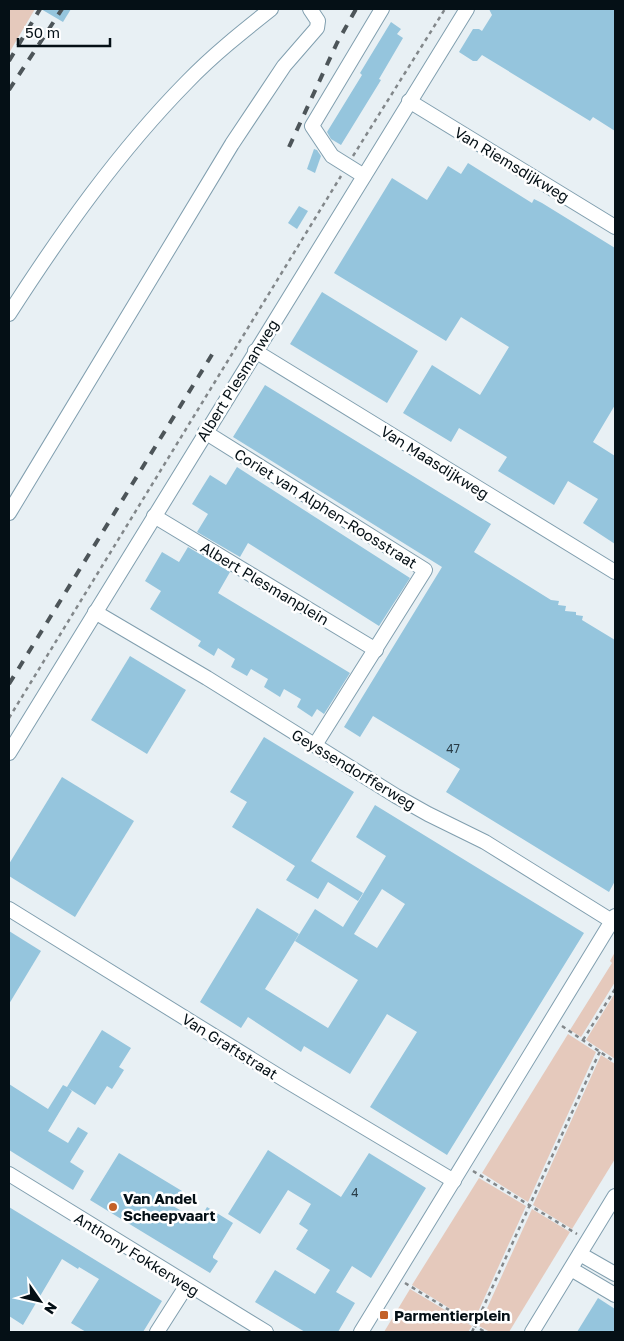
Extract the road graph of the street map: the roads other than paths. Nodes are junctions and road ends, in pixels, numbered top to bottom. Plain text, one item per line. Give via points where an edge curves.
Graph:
1 (271, 9) edge
2 (310, 9) edge
3 (382, 9) edge
4 (467, 9) edge
5 (409, 101) junction
6 (364, 176) junction
7 (615, 227) edge
8 (9, 314) edge
9 (255, 352) junction
10 (205, 432) junction
11 (9, 513) edge
12 (154, 516) junction
13 (615, 572) edge
14 (95, 612) junction
15 (376, 650) junction
16 (315, 745) junction
17 (9, 752) edge
18 (9, 909) edge
19 (614, 920) edge
20 (9, 1174) edge
21 (454, 1181) junction
22 (615, 1196) edge
23 (580, 1254) junction
24 (571, 1269) junction
25 (615, 1274) edge
26 (187, 1285) junction
27 (615, 1296) edge
28 (157, 1332) edge
29 (266, 1332) edge
30 (361, 1332) edge
31 (532, 1332) edge

1 - 8 street via 189,80 136,139 85,205
2 - 11 street via 318,21 317,28 280,72 232,144
3 - 6 street via 312,126 332,156
4 - 5 street, Albert Plesmanweg
5 - 6 street, Albert Plesmanweg
5 - 7 street, Van Riemsdijkweg
6 - 9 street, Albert Plesmanweg
9 - 10 street, Albert Plesmanweg
9 - 13 street, Van Maasdijkweg
10 - 12 street, Albert Plesmanweg
10 - 15 street, Coriet van Alphen-Roosstraat via 425,570
12 - 14 street, Albert Plesmanweg
12 - 15 street, Albert Plesmanplein
14 - 16 street, Geyssendorfferweg
14 - 17 street, Albert Plesmanweg
15 - 16 street, Coriet van Alphen-Roosstraat
16 - 19 street, Geyssendorfferweg
18 - 21 street, Van Graftstraat
19 - 21 street
20 - 26 street, Anthony Fokkerweg
21 - 30 street
22 - 23 street
23 - 24 street
23 - 25 street
24 - 27 street
24 - 31 street
26 - 28 street
26 - 29 street, Anthony Fokkerweg

